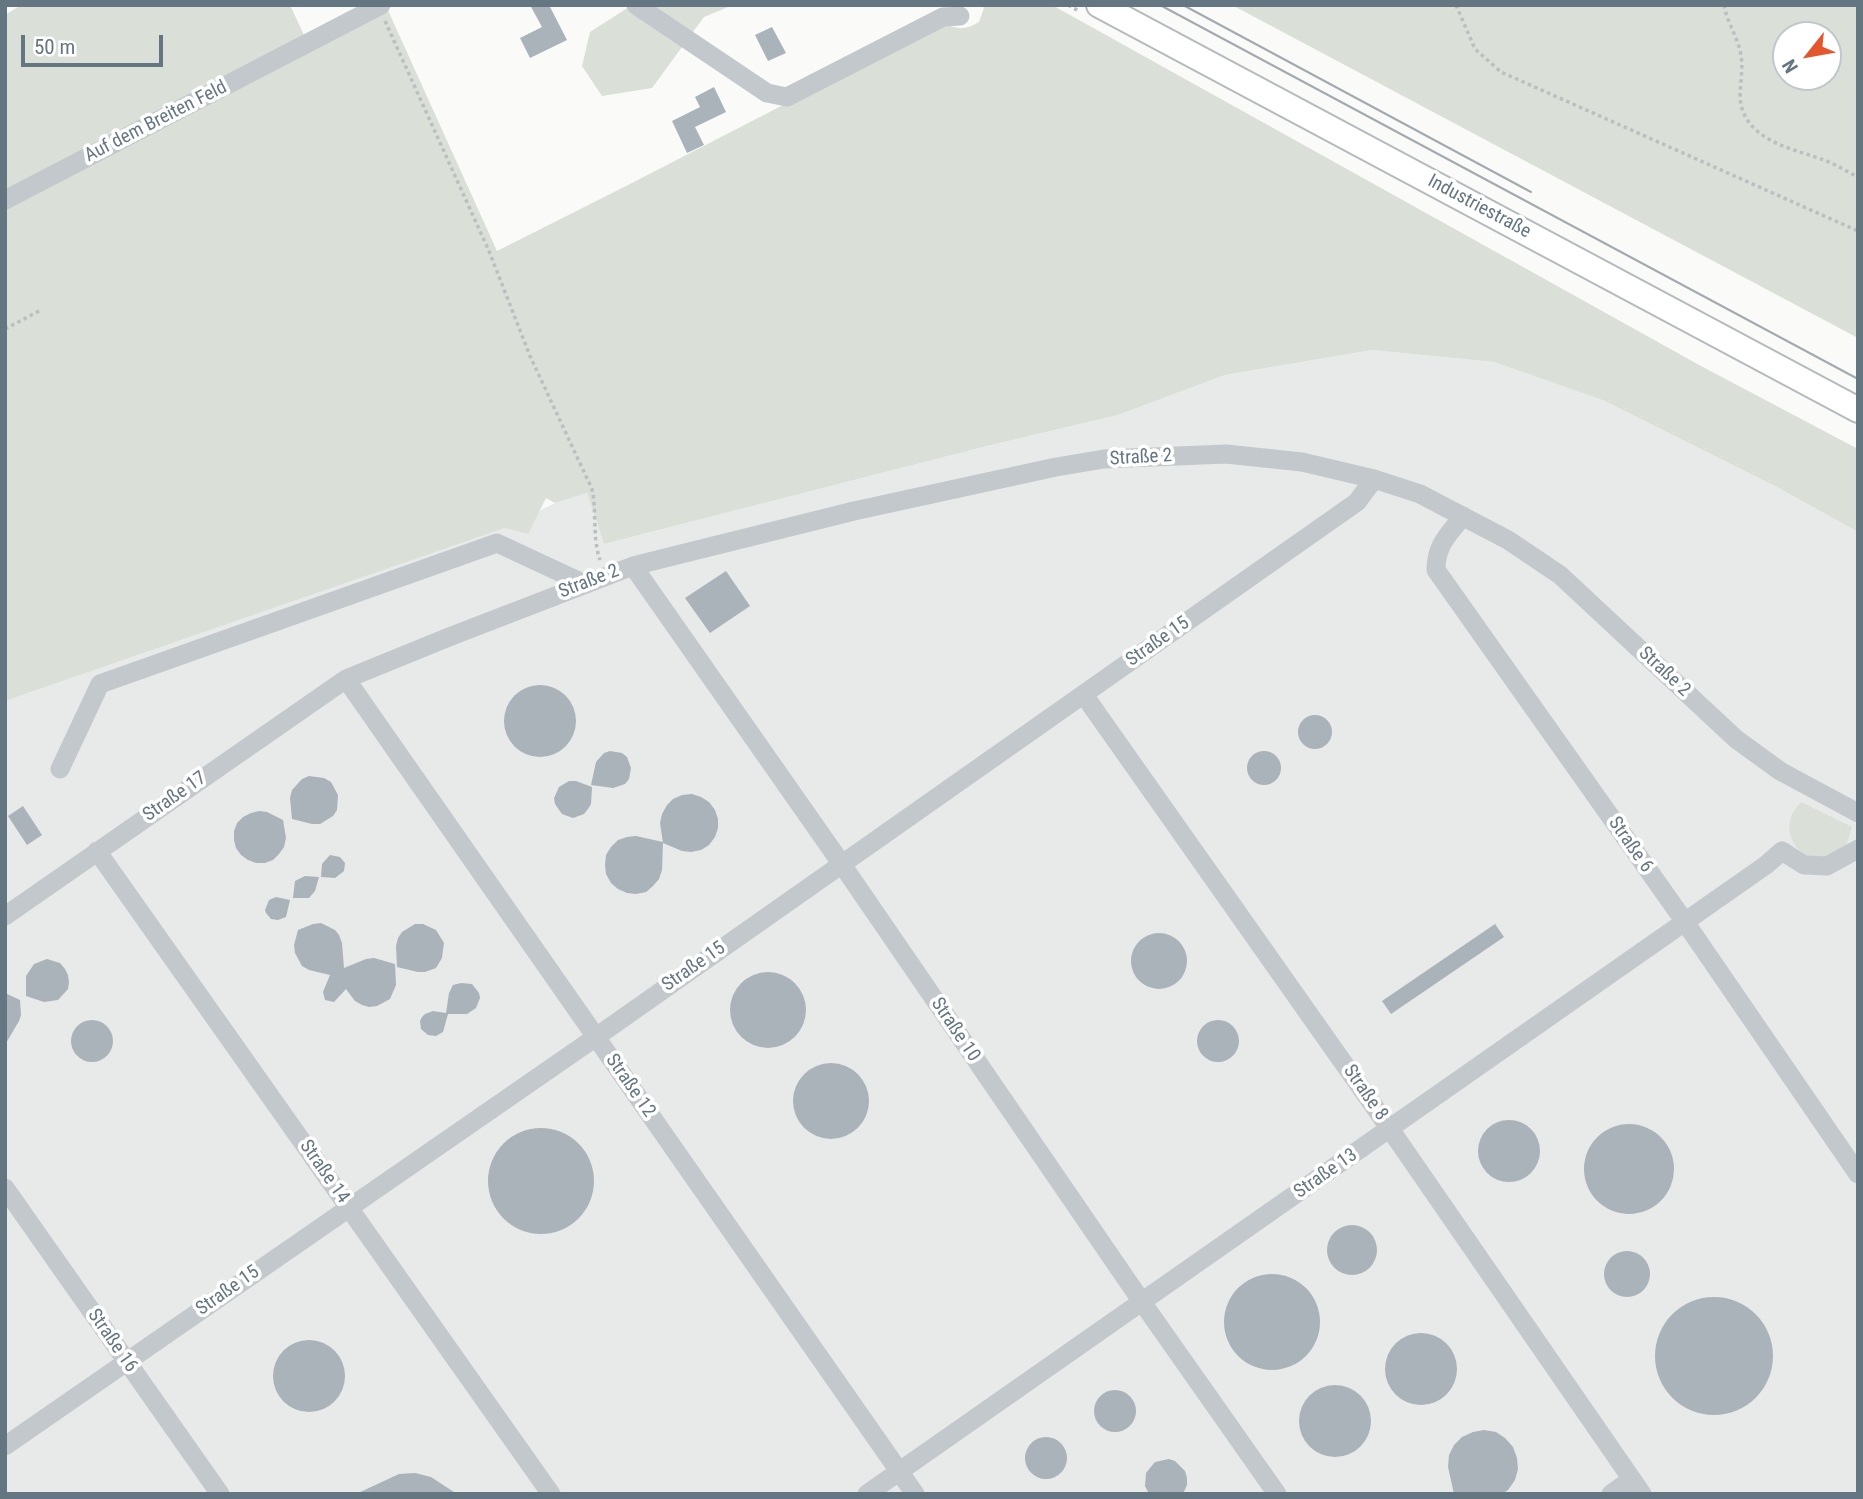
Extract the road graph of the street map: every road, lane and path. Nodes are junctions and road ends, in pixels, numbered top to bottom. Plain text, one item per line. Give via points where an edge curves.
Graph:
1 (636, 5) edge
2 (1099, 5) edge
3 (1456, 5) edge
4 (1724, 5) edge
5 (381, 8) edge
6 (960, 16) dead end
7 (1858, 177) edge
8 (5, 200) edge
9 (1858, 231) edge
10 (40, 312) dead end
11 (5, 329) edge
12 (1858, 410) edge
13 (1374, 479) junction
14 (1463, 516) junction
15 (633, 566) junction
16 (608, 575) junction
17 (585, 584) junction
18 (346, 679) junction
19 (1084, 695) junction
20 (60, 769) dead end
21 (1858, 813) edge
22 (1858, 849) edge
23 (96, 852) junction
24 (841, 863) junction
25 (5, 916) edge
26 (1685, 922) junction
27 (596, 1037) junction
28 (1390, 1129) junction
29 (1858, 1174) edge
30 (5, 1188) edge
31 (349, 1206) junction
32 (1142, 1302) junction
33 (128, 1363) junction
34 (5, 1446) edge
35 (899, 1471) junction
36 (1637, 1487) edge
37 (220, 1494) edge
38 (551, 1494) edge
39 (867, 1494) edge
40 (915, 1494) edge
41 (1277, 1494) edge
42 (1611, 1494) edge

1 - 6 street via 767,93 787,97 943,17
2 - 12 main road, Industriestraße
3 - 9 path via 1475,49 1501,72
4 - 7 path via 1741,54 1741,104 1749,122 1759,133
5 - 8 street, Auf dem Breiten Feld
5 - 16 path via 592,489 596,549
10 - 11 path
13 - 14 street, Straße 2 via 1420,494
13 - 15 street, Straße 2 via 1302,462 1226,454 1104,459 854,511
13 - 19 street, Straße 15 via 1357,502
14 - 21 street, Straße 2 via 1560,575 1736,739 1780,771
14 - 26 street, Straße 6 via 1442,542 1436,570
15 - 16 street, Straße 2
15 - 24 street, Straße 10
16 - 17 street, Straße 2
17 - 18 street, Straße 2
17 - 20 street via 497,543 100,684
18 - 23 street, Straße 17
18 - 27 street, Straße 12
19 - 24 street, Straße 15
19 - 28 street, Straße 8
22 - 26 street, Straße 13 via 1827,866 1804,865 1782,851
23 - 25 street, Straße 17
23 - 31 street, Straße 14
24 - 27 street, Straße 15
24 - 32 street, Straße 10
26 - 28 street, Straße 13
26 - 29 street, Straße 6
27 - 31 street, Straße 15
27 - 35 street, Straße 12
28 - 32 street, Straße 13
28 - 36 street, Straße 8
30 - 33 street, Straße 16
31 - 33 street, Straße 15
31 - 38 street, Straße 14
32 - 35 street, Straße 13
32 - 41 street, Straße 10
33 - 34 street, Straße 15
33 - 37 street, Straße 16
35 - 39 street, Straße 13
35 - 40 street, Straße 12
36 - 42 street

